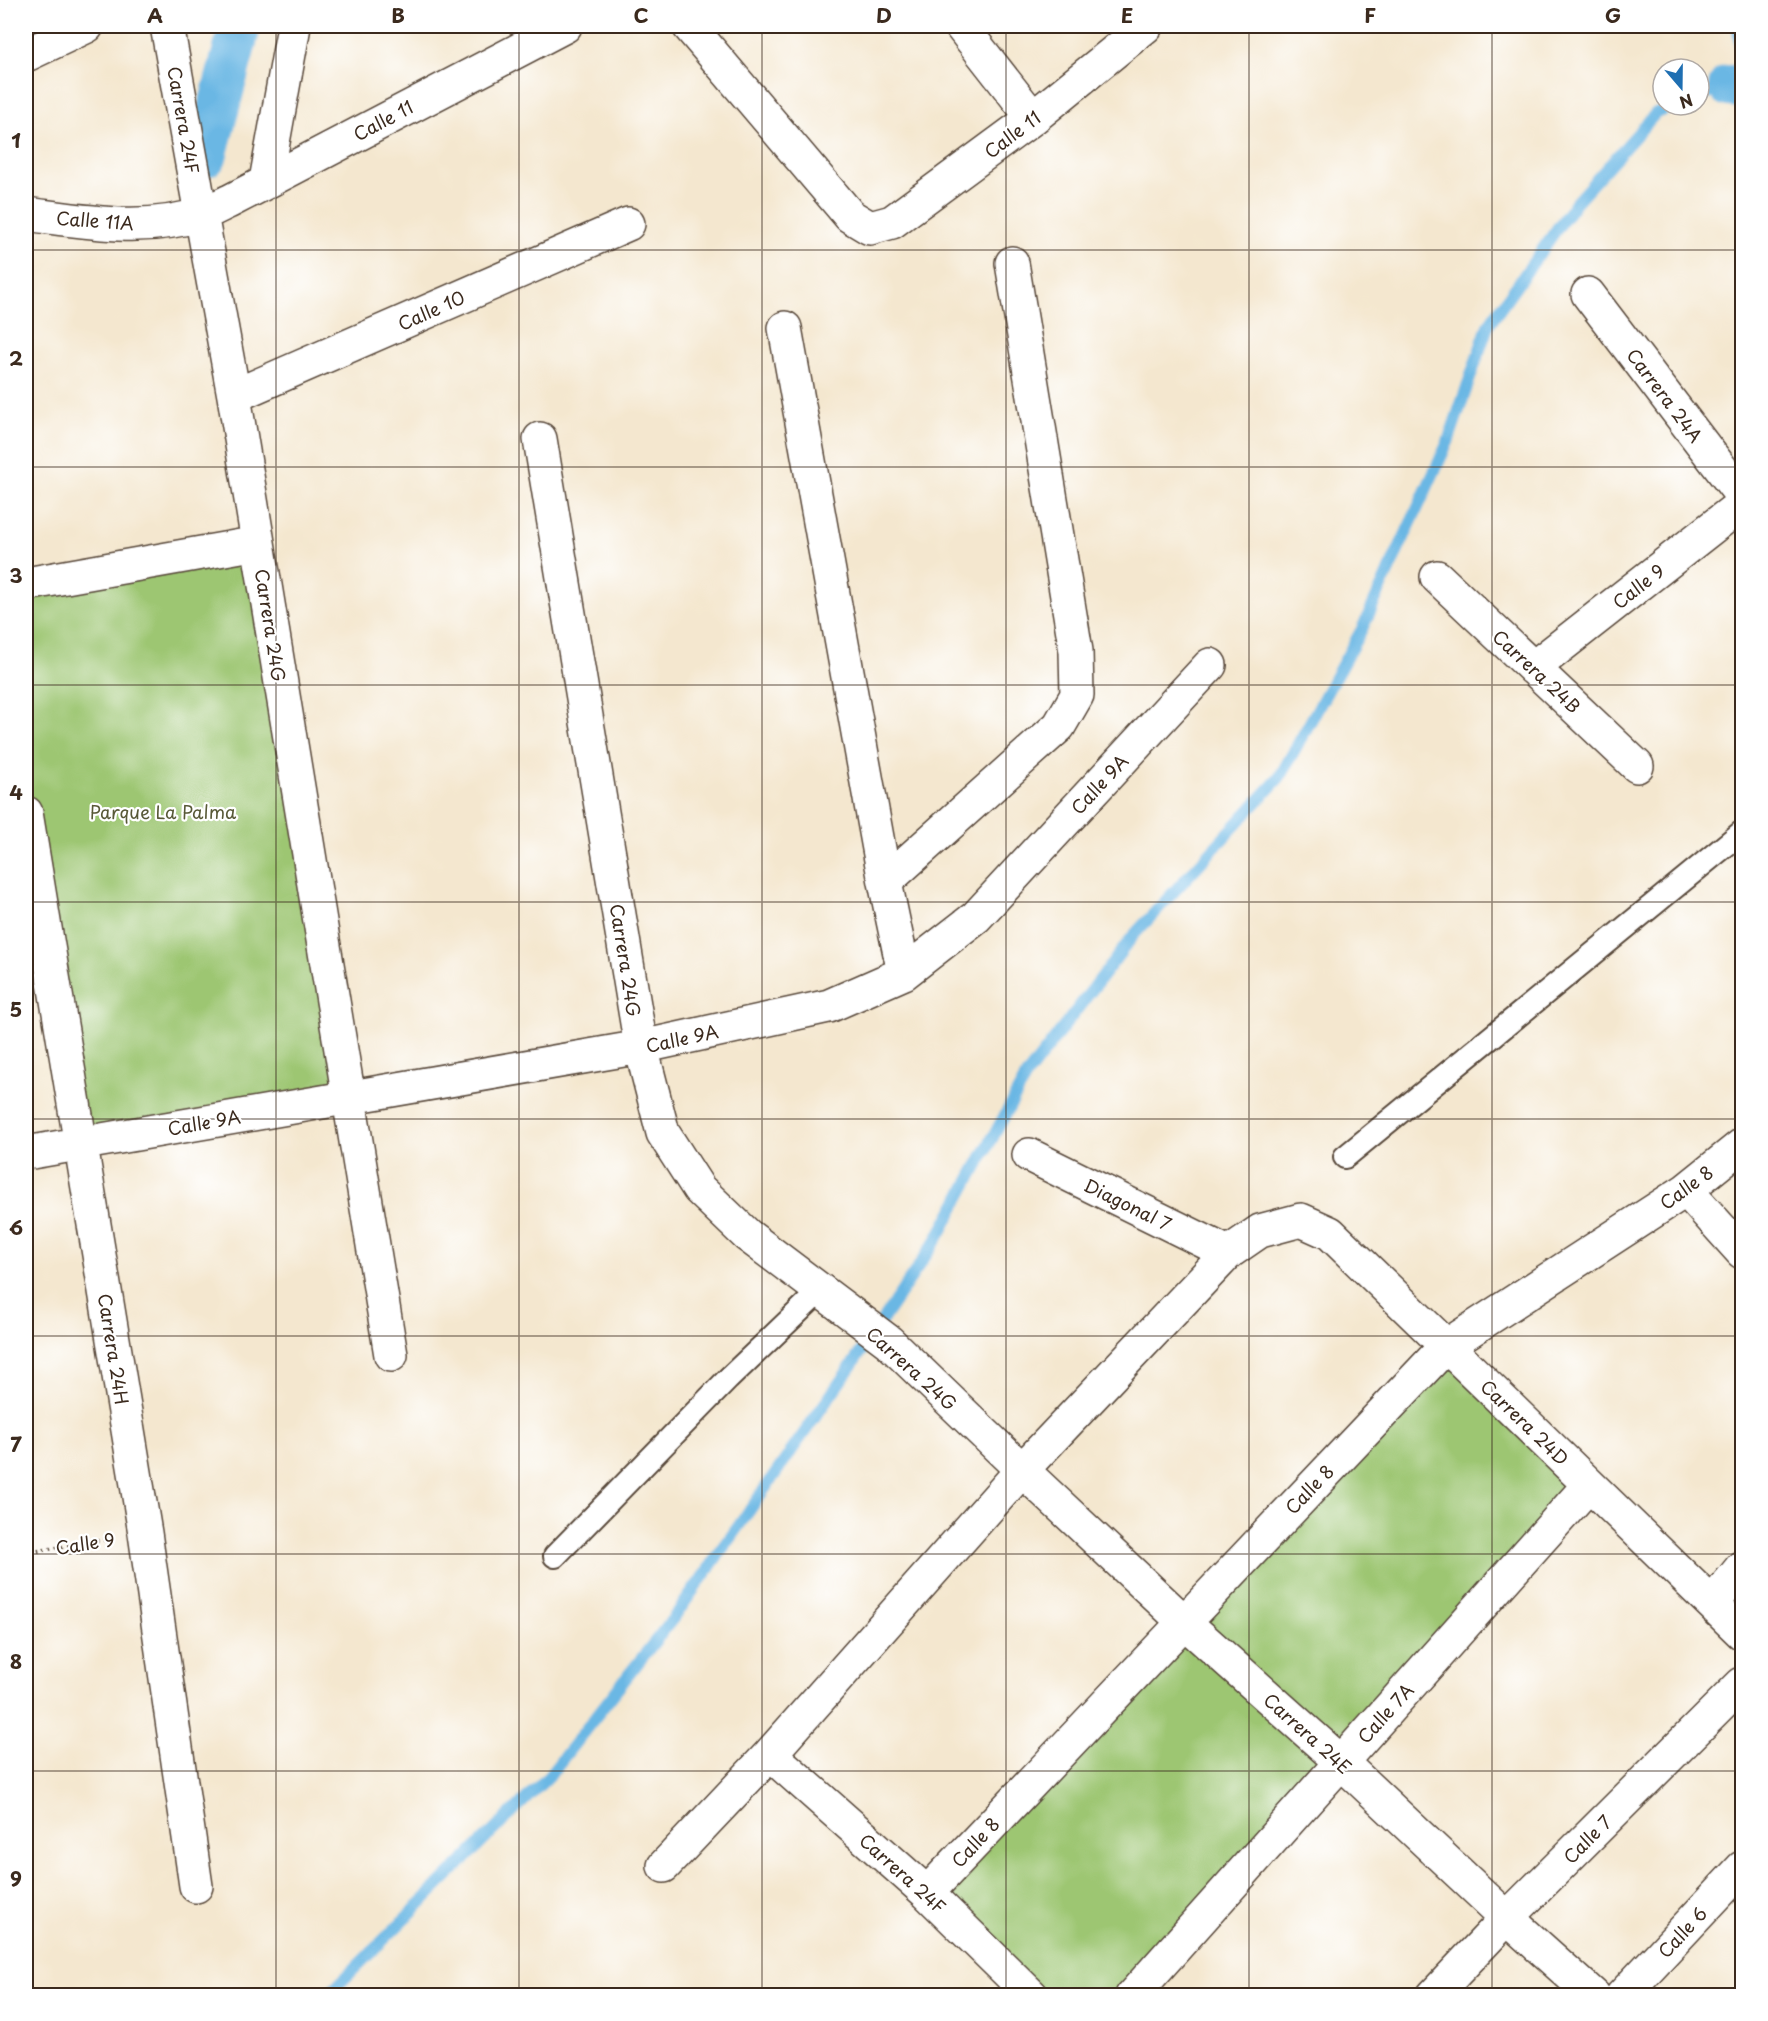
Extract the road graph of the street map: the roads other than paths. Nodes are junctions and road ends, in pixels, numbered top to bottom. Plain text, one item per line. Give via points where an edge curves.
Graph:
1 (87, 26) edge
2 (167, 26) edge
3 (294, 26) edge
4 (565, 26) edge
5 (690, 26) edge
6 (961, 26) edge
7 (1146, 26) edge
8 (26, 55) edge
9 (1033, 118) junction
10 (266, 181) junction
11 (26, 214) edge
12 (200, 214) junction
13 (628, 224) dead end
14 (1012, 263) dead end
15 (1588, 294) dead end
16 (785, 328) dead end
17 (234, 396) junction
18 (540, 439) dead end
19 (1743, 496) edge
20 (1743, 504) edge
21 (258, 543) junction
22 (1437, 577) dead end
23 (26, 584) edge
24 (1210, 665) dead end
25 (1533, 668) junction
26 (1637, 766) dead end
27 (26, 813) edge
28 (1743, 832) edge
29 (885, 882) junction
30 (904, 973) junction
31 (641, 1047) junction
32 (348, 1097) junction
33 (81, 1144) junction
34 (1743, 1145) edge
35 (26, 1153) edge
36 (1029, 1155) dead end
37 (1345, 1156) dead end
38 (1686, 1190) junction
39 (1743, 1252) edge
40 (1228, 1253) junction
41 (820, 1291) junction
42 (1446, 1346) junction
43 (391, 1355) dead end
44 (1022, 1470) junction
45 (1589, 1485) junction
46 (555, 1556) dead end
47 (1743, 1567) edge
48 (1712, 1604) junction
49 (1183, 1621) junction
50 (1743, 1634) edge
51 (1743, 1684) edge
52 (770, 1754) junction
53 (1341, 1762) junction
54 (664, 1866) dead end
55 (1743, 1868) edge
56 (195, 1886) dead end
57 (927, 1893) junction
58 (1507, 1918) junction
59 (1032, 1995) edge
60 (1132, 1995) edge
61 (1433, 1995) edge
62 (1594, 1995) edge
63 (1622, 1995) edge

1 - 8 street
2 - 12 street, Carrera 24F
3 - 10 street
4 - 10 street, Calle 11
5 - 9 street, Calle 11 via 850,216 870,228 892,222
6 - 9 street
7 - 9 street, Calle 11
10 - 12 street, Calle 11
11 - 12 street, Calle 11A via 112,225 163,222
12 - 17 street, Carrera 24G
13 - 17 street, Calle 10
14 - 29 street via 1076,651 1077,695 1059,726
15 - 19 street, Carrera 24A
16 - 29 street
17 - 21 street, Carrera 24G
18 - 31 street, Carrera 24G
20 - 25 street, Calle 9
21 - 23 street
21 - 32 street, Carrera 24G
22 - 25 street, Carrera 24B
24 - 30 street, Calle 9A via 976,917
25 - 26 street, Carrera 24B
27 - 33 street, Carrera 24H
28 - 37 lane
29 - 30 street
30 - 31 street, Calle 9A via 828,1006
31 - 32 street, Calle 9A
31 - 41 street, Carrera 24G via 663,1133 699,1189 747,1235
32 - 33 street, Calle 9A
32 - 43 street, Carrera 24G
33 - 35 street, Calle 9A
33 - 56 street, Carrera 24H via 145,1533
34 - 38 street, Calle 8
36 - 40 street, Diagonal 7
38 - 39 street
38 - 42 street, Calle 8
40 - 42 street, Carrera 24D via 1260,1231 1300,1220 1330,1233
40 - 44 street
41 - 44 street, Carrera 24G via 889,1342
41 - 46 lane
42 - 45 street, Carrera 24D
42 - 49 street, Calle 8
44 - 49 street, Carrera 24E
44 - 52 street
45 - 48 street, Carrera 24D
45 - 53 street, Calle 7A
47 - 48 street
48 - 50 street, Carrera 24D
49 - 53 street, Carrera 24E
49 - 57 street, Calle 8
51 - 58 street, Calle 7
52 - 54 street
52 - 57 street, Carrera 24F
53 - 58 street, Carrera 24E
53 - 60 street, Calle 7A
55 - 63 street, Calle 6
57 - 59 street, Carrera 24F
58 - 61 street, Calle 7
58 - 62 street, Carrera 24E

